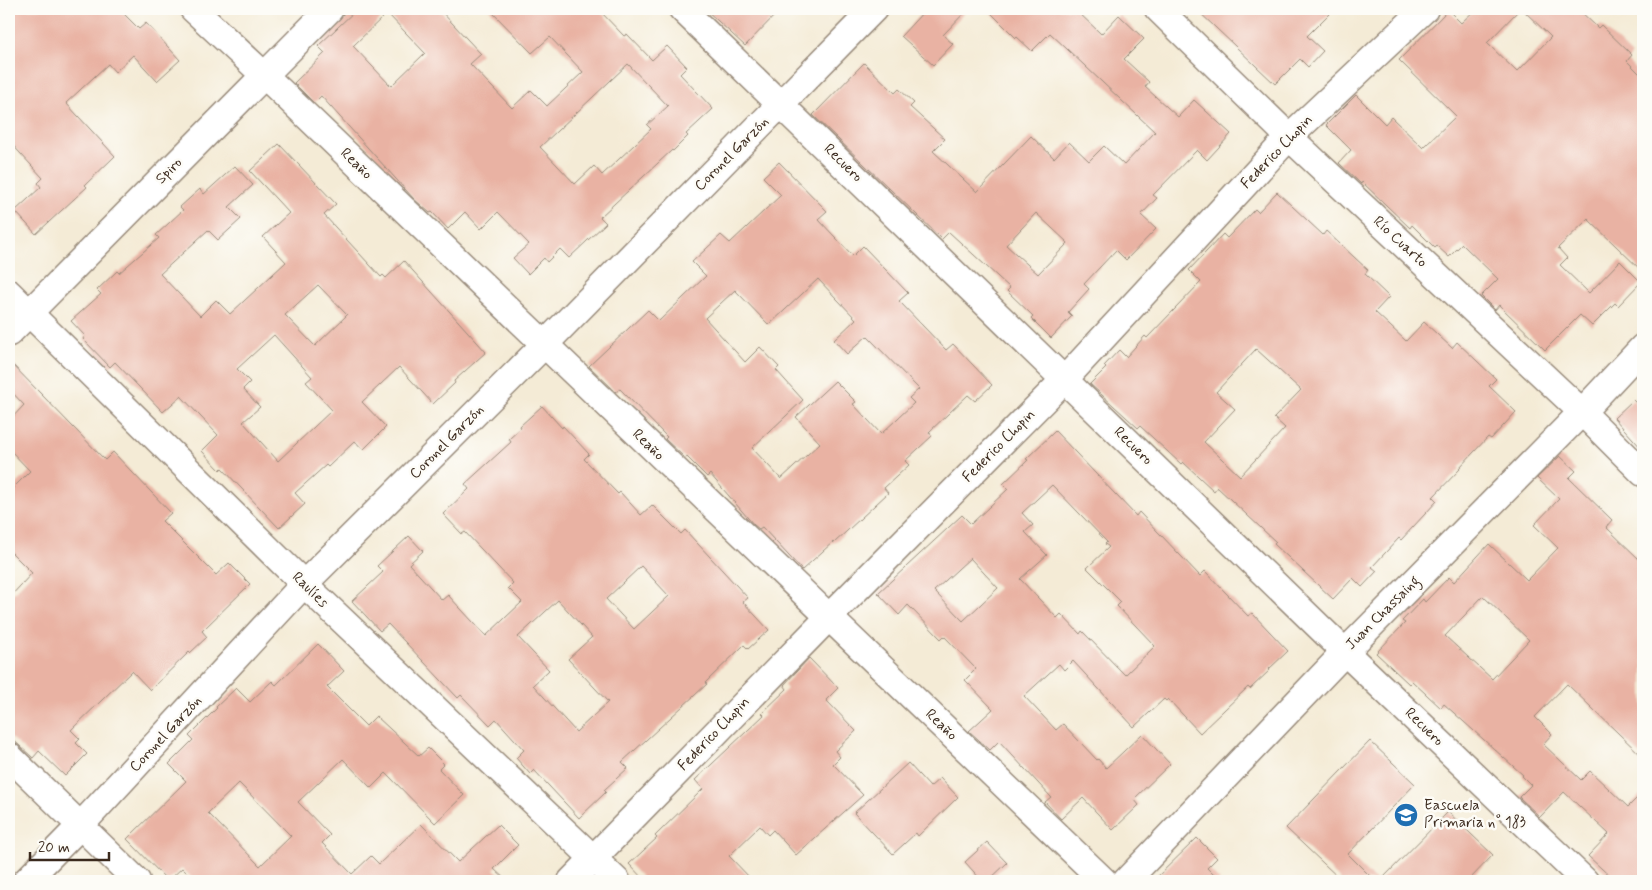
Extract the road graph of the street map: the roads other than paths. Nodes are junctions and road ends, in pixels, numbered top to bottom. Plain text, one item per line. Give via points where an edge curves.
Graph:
1 (193, 9) edge
2 (330, 9) edge
3 (682, 9) edge
4 (874, 9) edge
5 (1158, 9) edge
6 (1425, 9) edge
7 (264, 75) junction
8 (782, 104) junction
9 (1289, 137) junction
10 (9, 293) edge
11 (29, 312) junction
12 (9, 333) edge
13 (544, 345) junction
14 (1643, 347) edge
15 (1064, 380) junction
16 (1582, 412) junction
17 (1643, 473) edge
18 (304, 584) junction
19 (829, 617) junction
20 (1345, 652) junction
21 (9, 756) edge
22 (80, 825) junction
23 (593, 858) junction
24 (26, 881) edge
25 (137, 881) edge
26 (571, 881) edge
27 (617, 881) edge
28 (1104, 881) edge
29 (1126, 881) edge
30 (1585, 881) edge

1 - 7 street, Reaño
2 - 7 street, Spiro
3 - 8 street, Recuero
4 - 8 street, Coronel Garzón
5 - 9 street, Río Cuarto
6 - 9 street, Federico Chopin
7 - 11 street, Spiro
7 - 13 street, Reaño
8 - 13 street, Coronel Garzón
8 - 15 street, Recuero
9 - 15 street, Federico Chopin
9 - 16 street, Río Cuarto
10 - 11 street, Raulíes
11 - 12 street, Spiro
11 - 18 street, Raulíes
13 - 18 street, Coronel Garzón
13 - 19 street, Reaño
14 - 16 street, Juan Chassaing
15 - 19 street, Federico Chopin
15 - 20 street, Recuero
16 - 17 street, Río Cuarto
16 - 20 street, Juan Chassaing
18 - 22 street, Coronel Garzón
18 - 23 street, Raulíes
19 - 23 street, Federico Chopin
19 - 28 street, Reaño
20 - 29 street, Juan Chassaing
20 - 30 street, Recuero
21 - 22 street
22 - 24 street, Coronel Garzón
22 - 25 street
23 - 26 street, Federico Chopin
23 - 27 street, Raulíes

